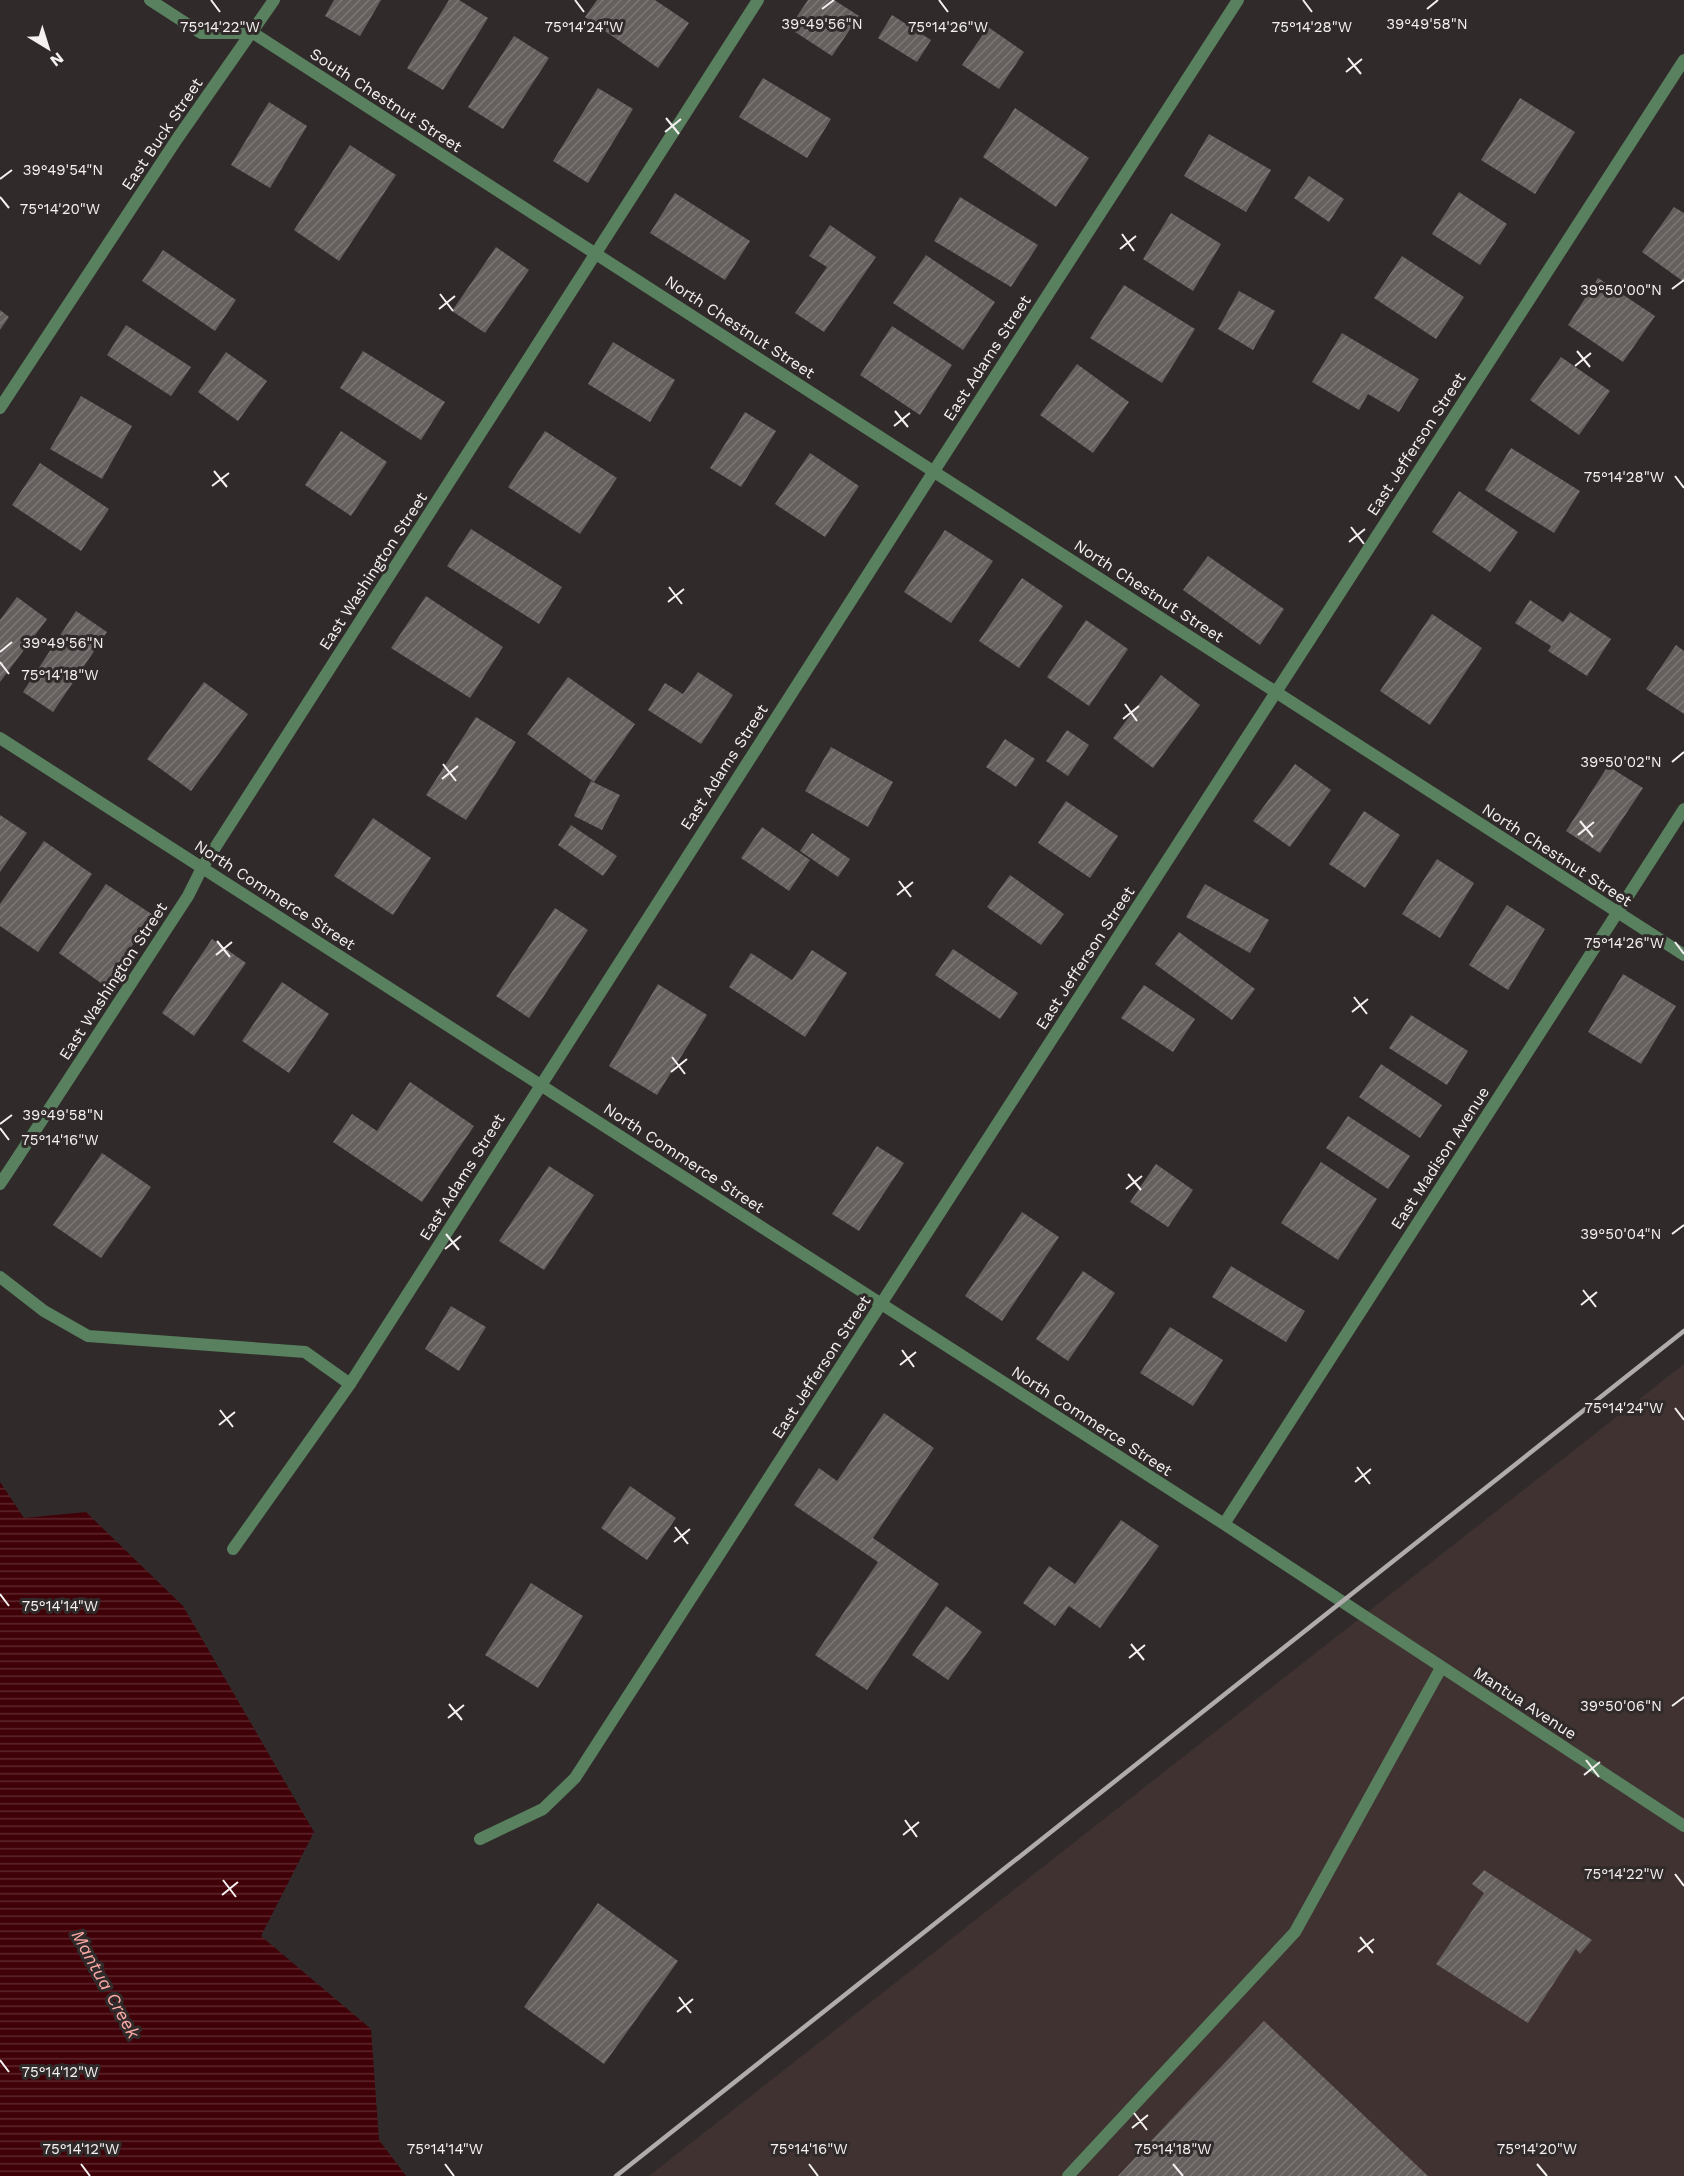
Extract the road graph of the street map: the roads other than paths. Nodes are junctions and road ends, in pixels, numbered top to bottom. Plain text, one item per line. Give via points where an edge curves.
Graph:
1 (150, 0) edge
2 (274, 0) edge
3 (758, 0) edge
4 (1238, 0) edge
5 (253, 33) junction
6 (1684, 60) edge
7 (596, 255) junction
8 (0, 408) edge
9 (934, 471) junction
10 (1275, 693) junction
11 (0, 738) edge
12 (1684, 809) edge
13 (202, 868) junction
14 (1617, 913) junction
15 (1684, 955) edge
16 (541, 1085) junction
17 (0, 1184) edge
18 (0, 1277) edge
19 (881, 1305) junction
20 (350, 1384) junction
21 (1224, 1524) junction
22 (233, 1549) dead end
23 (1348, 1607) joint
24 (1441, 1668) junction
25 (1684, 1826) edge
26 (480, 1839) dead end
27 (1068, 2176) edge

1 - 5 street via 201,33
2 - 5 street, East Buck Street
3 - 7 street, East Washington Street
4 - 9 street, East Adams Street
5 - 7 street, South Chestnut Street
5 - 8 street, East Buck Street via 177,139
6 - 10 street, East Jefferson Street
7 - 9 street, North Chestnut Street
7 - 13 street, East Washington Street
9 - 10 street, North Chestnut Street
9 - 16 street, East Adams Street
10 - 14 street, North Chestnut Street
10 - 19 street, East Jefferson Street
11 - 13 street, North Commerce Street
12 - 14 street, East Madison Avenue
13 - 16 street, North Commerce Street
13 - 17 street, East Washington Street via 188,896
14 - 15 street, North Chestnut Street
14 - 21 street, East Madison Avenue
16 - 19 street, North Commerce Street
16 - 20 street, East Adams Street
18 - 20 street via 44,1311 88,1336 305,1352
19 - 21 street, North Commerce Street
19 - 26 street, East Jefferson Street via 575,1778 543,1809
20 - 22 street, East Adams Street
21 - 23 street, North Commerce Street
23 - 24 street, Mantua Avenue
24 - 25 street, Mantua Avenue
24 - 27 street via 1294,1932

